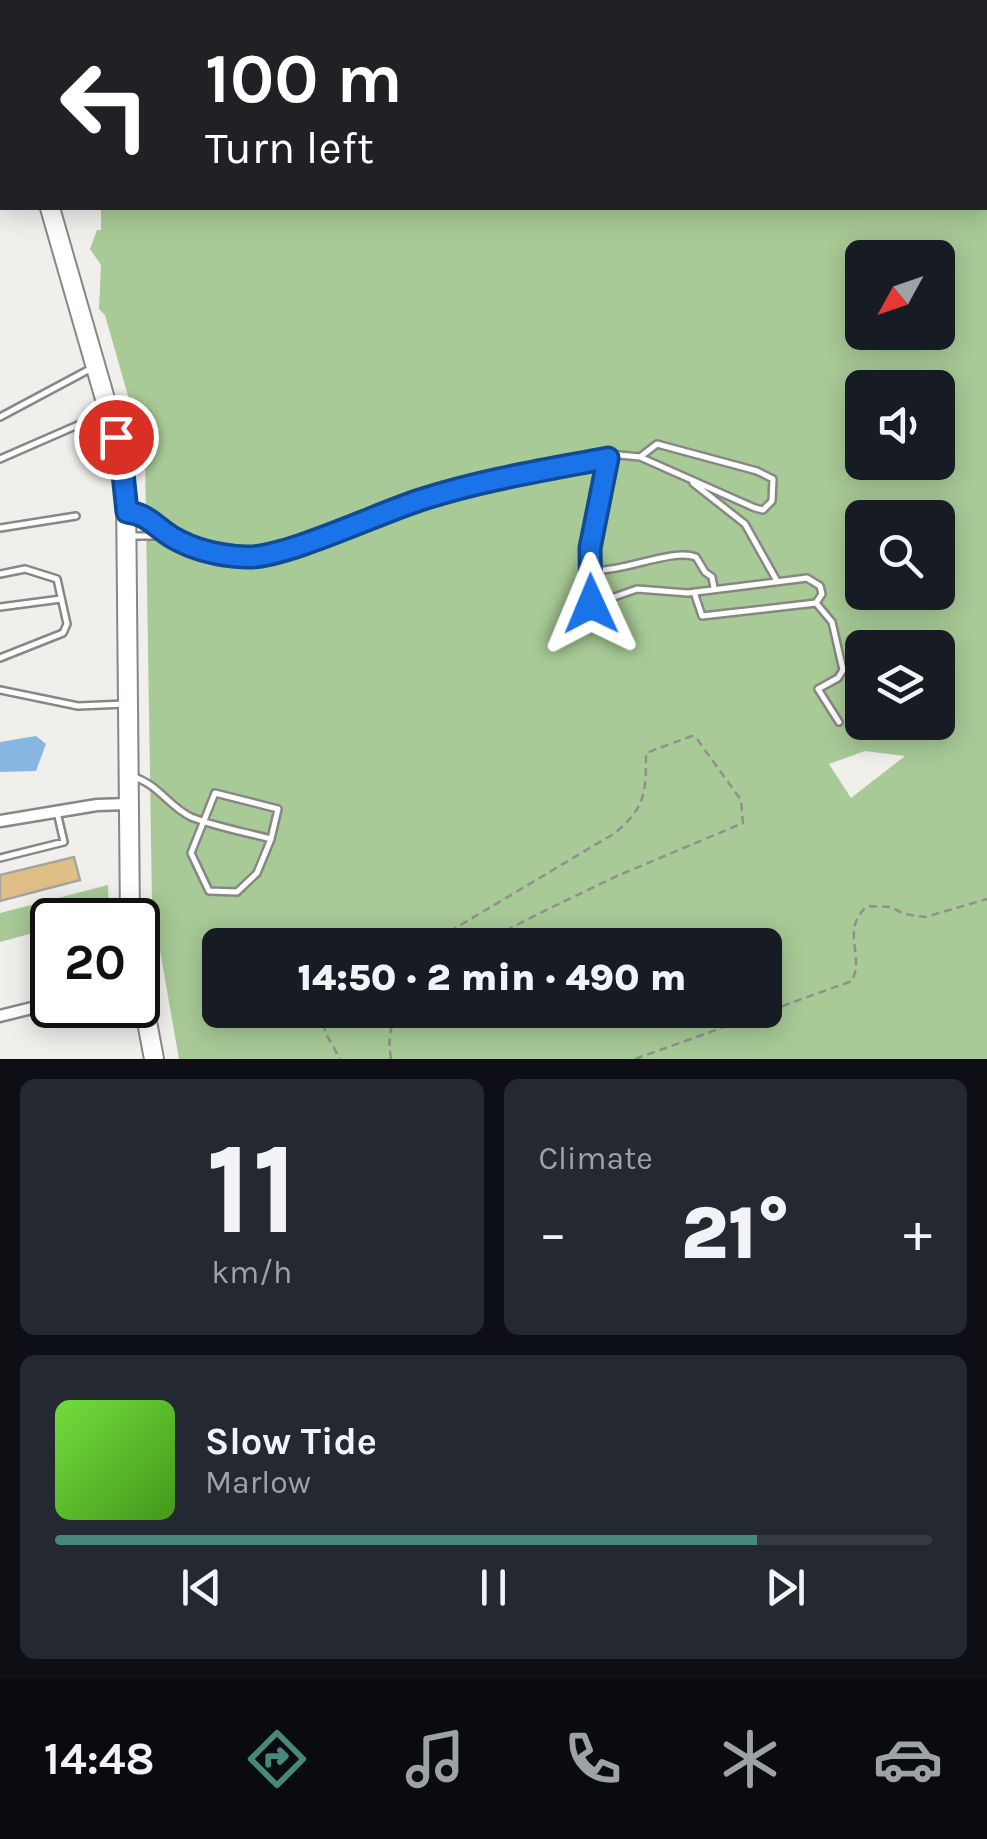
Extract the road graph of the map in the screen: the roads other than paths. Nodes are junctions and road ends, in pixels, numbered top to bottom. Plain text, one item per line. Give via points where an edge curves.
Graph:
1 (51, 210) edge
2 (95, 366) junction
3 (108, 412) junction
4 (0, 417) edge
5 (0, 458) edge
6 (608, 458) junction
7 (640, 458) junction
8 (691, 480) junction
9 (127, 512) junction
10 (76, 516) dead end
11 (0, 528) edge
12 (127, 536) junction
13 (171, 536) junction
14 (590, 570) junction
15 (0, 574) edge
16 (777, 581) junction
17 (714, 588) junction
18 (694, 592) junction
19 (62, 599) junction
20 (816, 603) junction
21 (0, 607) edge
22 (0, 658) edge
23 (0, 690) edge
24 (128, 704) junction
25 (839, 722) dead end
26 (128, 775) junction
27 (128, 804) junction
28 (57, 812) junction
29 (202, 820) junction
30 (0, 821) edge
31 (271, 839) junction
32 (0, 858) edge
33 (130, 898) edge
34 (30, 1008) edge
35 (0, 1016) edge
36 (148, 1028) edge
37 (154, 1059) edge

1 - 2 main road
2 - 3 main road
2 - 4 lane
3 - 5 lane
3 - 9 main road
6 - 7 lane
6 - 13 lane via 424,499 250,558 196,549
6 - 14 lane
7 - 8 lane
7 - 8 lane via 658,444 684,450 767,474 774,495 763,510
8 - 16 lane via 752,534
9 - 12 main road
9 - 13 lane via 142,514
10 - 11 lane
12 - 13 lane
12 - 24 main road
14 - 17 lane via 684,552 696,556
14 - 18 lane via 591,604 637,589
15 - 19 lane via 25,568 57,579
16 - 17 lane
16 - 20 lane via 812,580 822,594
17 - 18 lane
18 - 20 lane via 702,616
19 - 21 lane
19 - 22 lane via 68,624 62,633
20 - 25 lane via 832,622 842,670 818,689
23 - 24 lane via 78,706
24 - 26 main road
26 - 27 main road
26 - 29 lane via 148,780 188,816
27 - 28 street
27 - 33 main road
28 - 30 street
28 - 32 lane via 64,842
29 - 31 lane
29 - 31 lane via 215,793 278,808
29 - 31 lane via 192,853 209,891 237,892 257,873
34 - 35 street
36 - 37 main road

